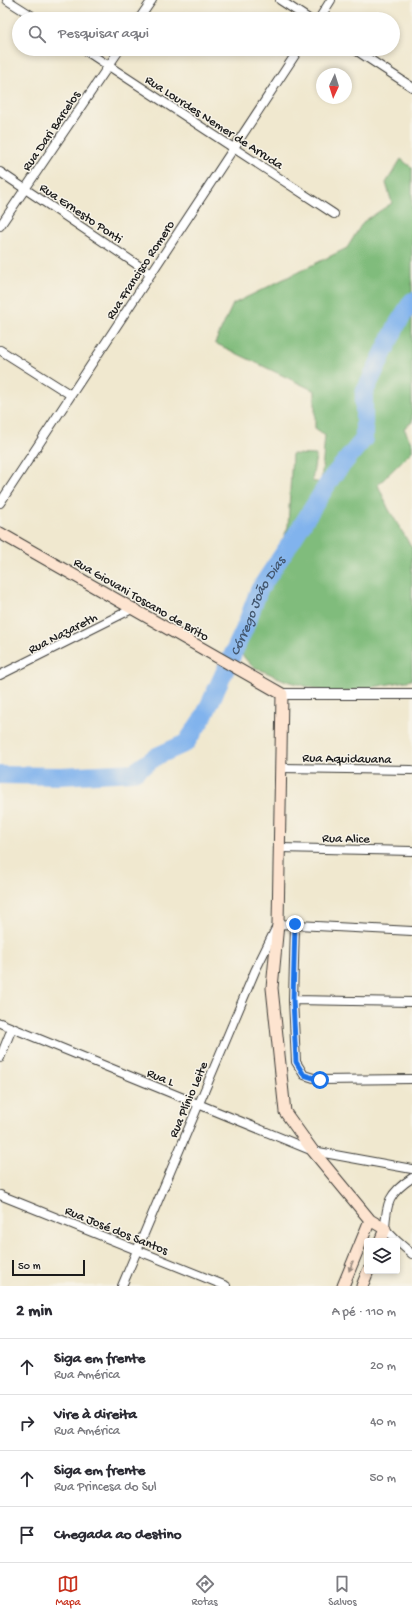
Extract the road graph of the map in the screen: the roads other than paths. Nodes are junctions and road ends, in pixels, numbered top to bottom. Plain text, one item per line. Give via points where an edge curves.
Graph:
1 (7, 0) edge
2 (152, 0) edge
3 (280, 0) edge
4 (331, 0) edge
5 (26, 12) edge
6 (144, 12) edge
7 (298, 12) edge
8 (323, 12) edge
9 (94, 56) edge
10 (115, 56) edge
11 (294, 56) edge
12 (365, 56) edge
13 (109, 65) junction
14 (412, 87) edge
15 (234, 148) junction
16 (0, 172) edge
17 (25, 188) junction
18 (334, 214) dead end
19 (0, 226) edge
20 (151, 274) junction
21 (0, 350) edge
22 (71, 395) junction
23 (0, 503) edge
24 (0, 533) edge
25 (134, 608) junction
26 (0, 676) edge
27 (282, 694) junction
28 (412, 694) edge
29 (281, 768) junction
30 (412, 770) edge
31 (280, 848) junction
32 (412, 851) edge
33 (278, 924) junction
34 (295, 924) junction
35 (412, 931) edge
36 (293, 1000) junction
37 (412, 1002) edge
38 (0, 1023) edge
39 (12, 1028) junction
40 (0, 1058) edge
41 (412, 1079) edge
42 (198, 1104) junction
43 (313, 1151) junction
44 (412, 1169) edge
45 (412, 1178) edge
46 (0, 1195) edge
47 (385, 1212) junction
48 (370, 1220) junction
49 (384, 1229) junction
50 (381, 1238) edge
51 (394, 1238) edge
52 (400, 1244) edge
53 (137, 1250) junction
54 (412, 1254) edge
55 (367, 1274) edge
56 (122, 1286) edge
57 (226, 1286) edge
58 (342, 1286) edge
59 (362, 1286) edge

1 - 5 street
2 - 6 street
3 - 7 street
4 - 8 street
9 - 13 street, Rua Lourdes Nemer de Arruda
10 - 13 street, Rua Dari Barcelos
11 - 15 street, Rua Francisco Romero
12 - 14 street
13 - 15 street, Rua Lourdes Nemer de Arruda
13 - 17 street, Rua Dari Barcelos
15 - 18 street, Rua Lourdes Nemer de Arruda
15 - 20 street, Rua Francisco Romero
16 - 17 street, Rua Ernesto Ponti
17 - 19 street, Rua Dari Barcelos
17 - 20 street, Rua Ernesto Ponti
20 - 22 street, Rua Francisco Romero
21 - 22 street
22 - 23 street, Rua Francisco Romero
24 - 25 main road, Rua Giovani Toscano de Brito
25 - 26 street, Rua Nazareth
25 - 27 main road, Rua Giovani Toscano de Brito
27 - 28 street
27 - 29 main road
29 - 30 street, Rua Aquidauana
29 - 31 main road
31 - 32 street, Rua Alice
31 - 33 main road
33 - 34 street
33 - 42 street, Rua Plínio Leite
33 - 43 main road via 272,988 285,1112
34 - 35 street
34 - 36 street
36 - 37 street
36 - 41 street via 296,1062 304,1075 320,1080
38 - 39 street, Rua L
39 - 40 street
39 - 42 street, Rua L
42 - 43 street, Rua L
42 - 53 street, Rua Plínio Leite
43 - 44 street, Rua L
43 - 48 main road
45 - 47 street via 390,1197
46 - 53 street, Rua José dos Santos
47 - 48 street
47 - 49 street
48 - 49 main road
48 -> 58 main road
49 - 50 main road
49 - 51 street
52 - 54 street
53 - 56 street, Rua Plínio Leite
53 - 57 street, Rua José dos Santos
55 - 59 main road

